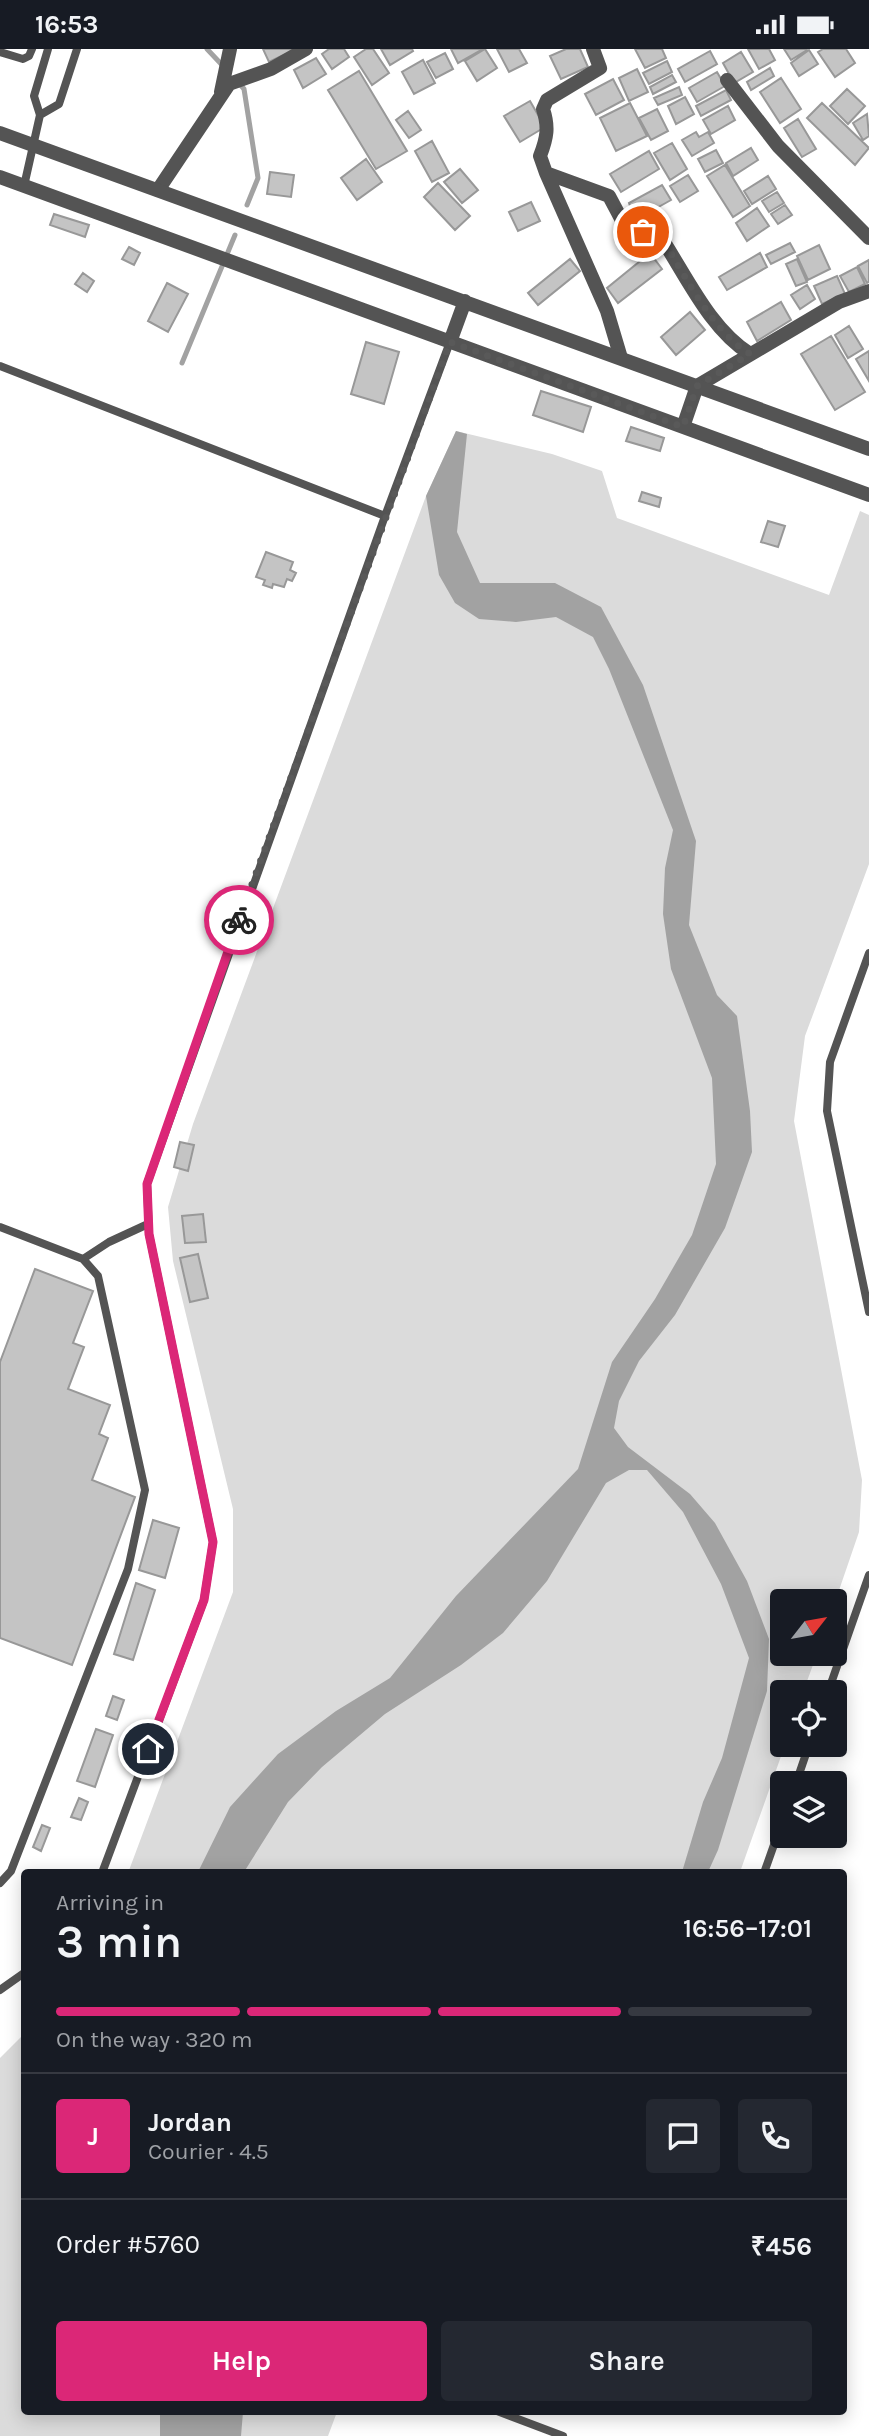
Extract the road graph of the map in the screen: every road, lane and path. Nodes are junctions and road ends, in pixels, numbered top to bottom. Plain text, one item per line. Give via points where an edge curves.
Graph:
1 (32, 49) edge
2 (48, 49) edge
3 (77, 49) edge
4 (230, 49) edge
5 (306, 49) edge
6 (593, 49) edge
7 (0, 52) edge
8 (727, 80) dead end
9 (219, 99) junction
10 (40, 115) junction
11 (0, 133) edge
12 (34, 146) junction
13 (546, 173) junction
14 (0, 177) edge
15 (24, 186) junction
16 (158, 190) junction
17 (869, 238) edge
18 (869, 291) edge
19 (465, 301) junction
20 (450, 342) junction
21 (750, 354) junction
22 (621, 358) junction
23 (0, 366) edge
24 (697, 386) junction
25 (683, 427) junction
26 (869, 449) edge
27 (869, 495) edge
28 (385, 516) junction
29 (869, 953) edge
30 (148, 1224) junction
31 (0, 1227) edge
32 (83, 1259) junction
33 (869, 1311) edge
34 (869, 1575) edge
35 (832, 1680) edge
36 (773, 1848) edge
37 (103, 1869) edge
38 (765, 1869) edge
39 (0, 1883) edge
40 (21, 1975) edge
41 (0, 1990) edge
42 (507, 2415) edge
43 (563, 2436) edge

1 - 7 lane via 23,59
2 - 10 lane via 34,96
3 - 10 lane via 59,104
4 - 9 street
5 - 9 street via 229,84
6 - 13 street via 600,68 547,100 543,109 548,132 540,156
8 - 17 street via 778,146
9 - 16 street
10 - 12 lane
11 - 12 street
12 - 15 lane
12 - 16 street
13 - 21 street via 609,197 626,228 660,236 711,317 734,344
13 - 22 street via 607,311
14 - 15 street
15 - 20 street
16 - 19 street
18 - 21 street via 839,302
19 - 20 street
19 - 22 street
20 - 25 street
20 - 28 lane
21 - 24 street
22 - 24 street
23 - 28 lane
24 - 25 street
24 - 26 street
25 - 27 street
28 - 30 lane via 160,1141 147,1184
29 - 33 lane via 830,1062 827,1111
30 - 32 lane
30 - 37 lane via 213,1542 204,1600
31 - 32 lane
32 - 39 lane via 98,1276 145,1490 128,1569 11,1871
34 - 35 lane
36 - 38 lane
40 - 41 lane
42 - 43 lane

